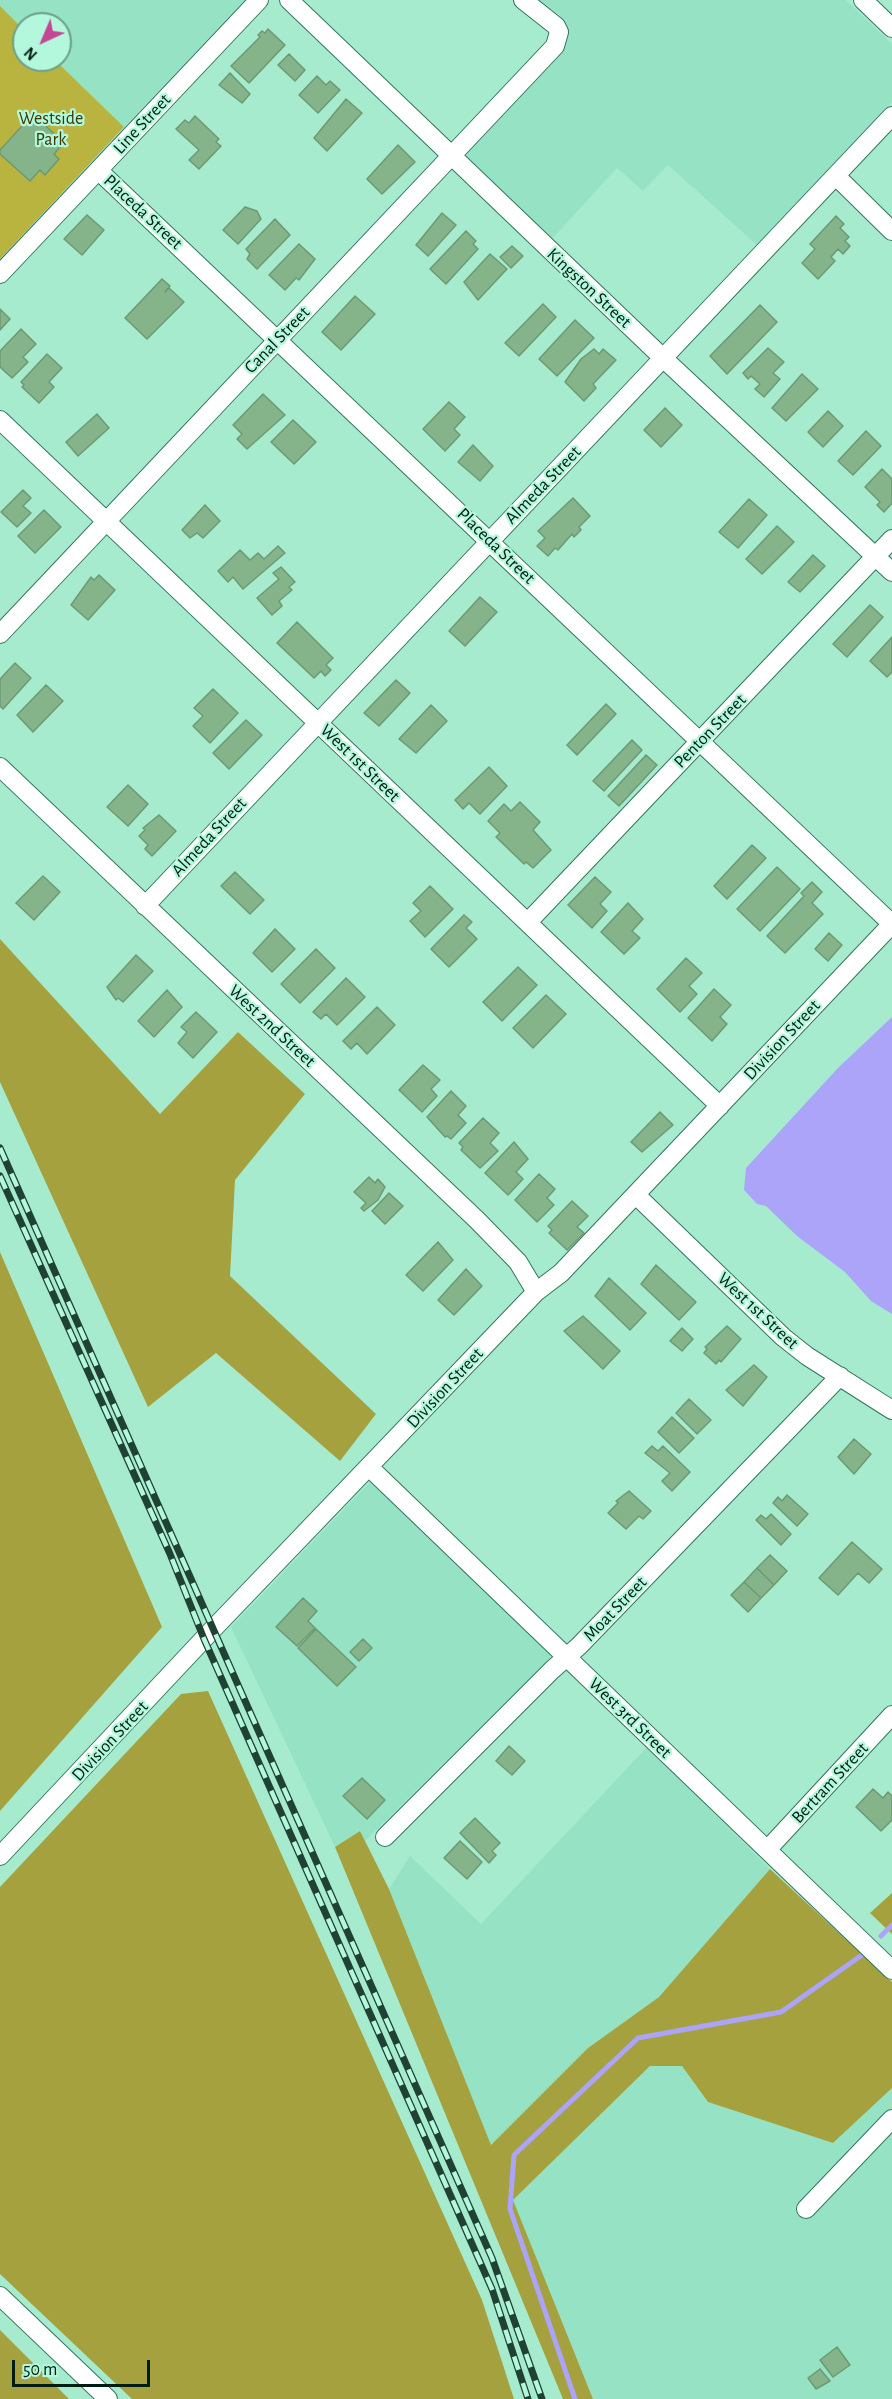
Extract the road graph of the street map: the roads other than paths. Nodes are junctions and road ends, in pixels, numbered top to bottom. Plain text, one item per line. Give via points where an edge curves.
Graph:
1 (259, 0) edge
2 (289, 0) edge
3 (523, 0) edge
4 (863, 0) edge
5 (892, 28) edge
6 (892, 116) edge
7 (451, 157) junction
8 (99, 171) junction
9 (836, 176) junction
10 (892, 231) edge
11 (0, 274) edge
12 (278, 339) junction
13 (663, 358) junction
14 (0, 420) edge
15 (105, 520) junction
16 (892, 539) edge
17 (490, 540) junction
18 (875, 556) junction
19 (892, 572) edge
20 (0, 634) edge
21 (318, 722) junction
22 (699, 741) junction
23 (0, 767) edge
24 (145, 906) junction
25 (528, 922) junction
26 (892, 924) edge
27 (720, 1106) junction
28 (636, 1195) junction
29 (536, 1292) junction
30 (840, 1376) junction
31 (892, 1410) edge
32 (369, 1467) junction
33 (567, 1657) junction
34 (892, 1715) edge
35 (385, 1837) dead end
36 (767, 1850) junction
37 (0, 1856) edge
38 (892, 1970) edge
39 (892, 2119) edge
40 (806, 2210) dead end
41 (0, 2296) edge
42 (108, 2399) edge

1 - 8 street, Line Street
2 - 7 street, Kingston Street
3 - 7 street, Canal Street via 556,26 559,32 555,46
4 - 5 street
6 - 9 street, Almeda Street
7 - 12 street, Canal Street
7 - 13 street, Kingston Street
8 - 11 street, Line Street
8 - 12 street, Placeda Street
9 - 10 street
9 - 13 street, Almeda Street
12 - 15 street, Canal Street
12 - 17 street, Placeda Street
13 - 17 street, Almeda Street
13 - 18 street, Kingston Street
14 - 15 street, West 1st Street
15 - 20 street, Canal Street
15 - 21 street, West 1st Street
16 - 18 street, Penton Street
17 - 21 street, Almeda Street
17 - 22 street, Placeda Street
18 - 19 street, Kingston Street
18 - 22 street, Penton Street
21 - 24 street, Almeda Street
21 - 25 street, West 1st Street
22 - 25 street, Penton Street
22 - 26 street, Placeda Street
23 - 24 street, West 2nd Street
24 - 29 street, West 2nd Street via 477,1220 518,1262
25 - 27 street, West 1st Street
26 - 27 street, Division Street
27 - 28 street, Division Street
28 - 29 street, Division Street via 561,1274
28 - 30 street, West 1st Street via 783,1337
29 - 32 street, Division Street
30 - 31 street, West 1st Street
30 - 33 street, Moat Street
32 - 33 street, West 3rd Street
32 - 37 street, Division Street
33 - 35 street, Moat Street
33 - 36 street, West 3rd Street
34 - 36 street, Bertram Street
36 - 38 street, West 3rd Street
39 - 40 street
41 - 42 street

